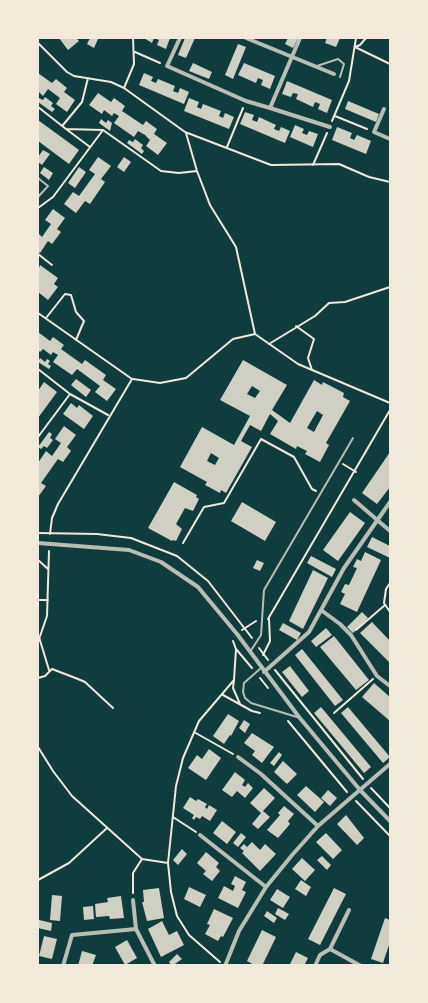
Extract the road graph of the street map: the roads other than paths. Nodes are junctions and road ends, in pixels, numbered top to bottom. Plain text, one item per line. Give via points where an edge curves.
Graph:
1 (180, 38) edge
2 (246, 38) edge
3 (300, 38) edge
4 (292, 56) junction
5 (316, 67) junction
6 (334, 74) dead end
7 (340, 77) dead end
8 (270, 108) junction
9 (384, 109) dead end
10 (330, 127) road end
11 (390, 139) edge
12 (38, 178) edge
13 (38, 197) edge
14 (353, 438) dead end
15 (354, 500) dead end
16 (390, 502) edge
17 (377, 520) junction
18 (390, 532) edge
19 (38, 543) edge
20 (321, 610) junction
21 (250, 652) junction
22 (263, 670) junction
23 (390, 686) edge
24 (299, 717) junction
25 (238, 757) road end
26 (390, 764) edge
27 (360, 790) junction
28 (390, 821) edge
29 (318, 826) junction
30 (200, 835) road end
31 (266, 887) junction
32 (133, 900) road end
33 (349, 910) dead end
34 (136, 929) junction
35 (330, 949) junction
36 (63, 966) edge
37 (155, 966) edge
38 (225, 966) edge
39 (315, 966) edge
40 (361, 966) edge

1 - 8 street via 167,66 246,101
2 - 4 street
3 - 4 street
4 - 5 street
4 - 8 street
5 - 6 street
5 - 7 lane via 338,59 344,64
8 - 10 street
9 - 11 street via 374,132
12 - 13 lane via 48,186
14 - 21 lane via 264,590 261,635
15 - 17 street
16 - 17 street
17 - 18 street
17 - 20 street via 344,568
19 - 21 street via 129,550 161,562 198,587
20 - 22 street via 303,639
20 - 23 street via 351,635 377,676
21 - 22 street
22 - 24 street
22 - 24 lane via 255,672 244,682 245,698 251,703
24 - 27 street
25 - 29 street
26 - 27 street
27 - 28 street
27 - 29 street
29 - 31 street
30 - 31 street
31 - 38 street via 239,931
32 - 34 street
33 - 35 street
34 - 36 street via 72,935
34 - 37 street
35 - 39 street via 320,956
35 - 40 street

